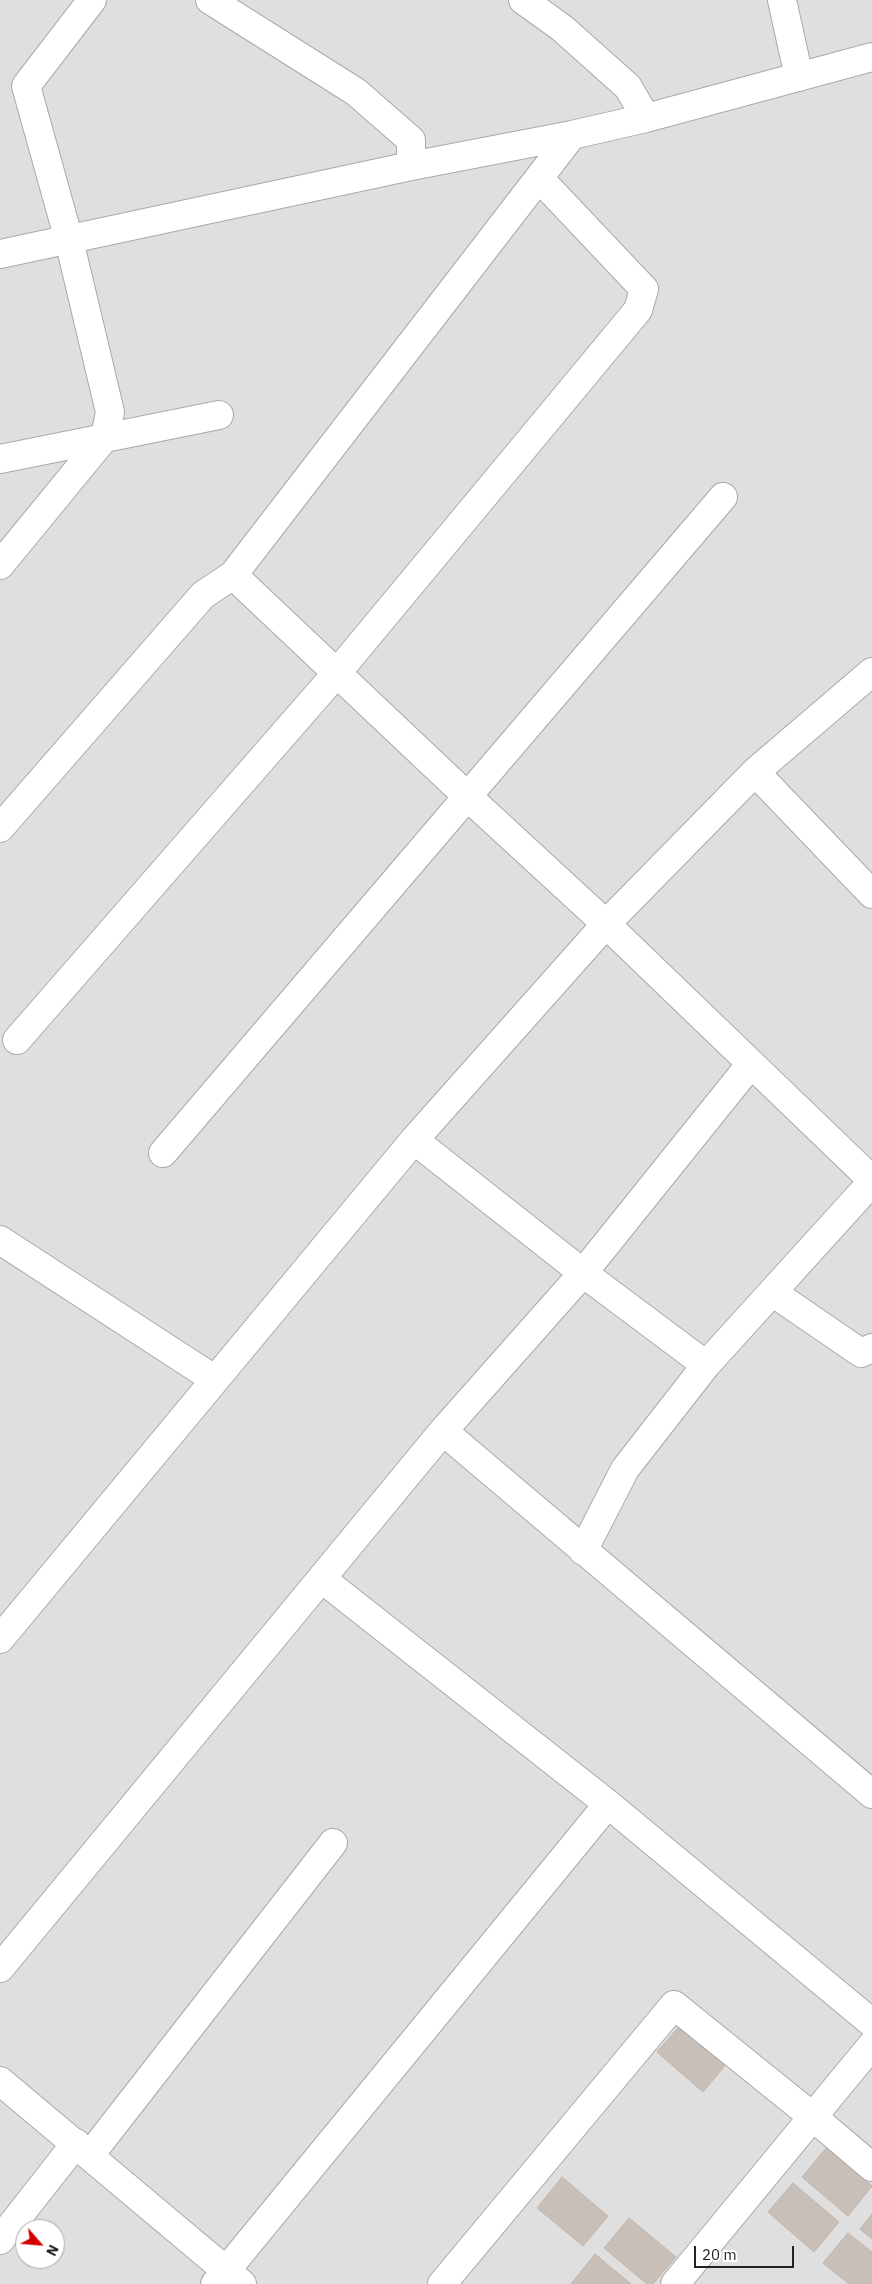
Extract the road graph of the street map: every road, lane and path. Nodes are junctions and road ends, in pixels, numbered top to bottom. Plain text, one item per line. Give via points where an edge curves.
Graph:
1 (92, 0) edge
2 (210, 0) edge
3 (523, 0) edge
4 (782, 0) edge
5 (872, 57) edge
6 (798, 77) junction
7 (646, 118) junction
8 (572, 135) junction
9 (411, 166) junction
10 (539, 178) junction
11 (69, 240) junction
12 (0, 254) edge
13 (219, 415) dead end
14 (105, 437) junction
15 (0, 459) edge
16 (723, 497) dead end
17 (0, 565) edge
18 (233, 575) junction
19 (872, 672) edge
20 (336, 674) junction
21 (755, 772) junction
22 (467, 796) junction
23 (0, 828) edge
24 (872, 894) edge
25 (606, 924) junction
26 (17, 1040) dead end
27 (750, 1065) junction
28 (414, 1140) junction
29 (163, 1153) dead end
30 (872, 1181) edge
31 (0, 1240) edge
32 (583, 1273) junction
33 (772, 1292) junction
34 (872, 1348) edge
35 (706, 1365) junction
36 (214, 1379) junction
37 (443, 1431) junction
38 (583, 1550) junction
39 (322, 1579) junction
40 (0, 1639) edge
41 (872, 1794) edge
42 (608, 1804) junction
43 (333, 1843) dead end
44 (0, 1968) edge
45 (872, 2023) edge
46 (872, 2045) edge
47 (0, 2081) edge
48 (813, 2117) junction
49 (83, 2149) junction
50 (872, 2167) edge
51 (0, 2240) edge
52 (228, 2279) edge
53 (442, 2284) edge
54 (675, 2284) edge

1 - 11 street via 26,86
2 - 9 street via 356,92 411,140
3 - 7 street via 562,28 628,87
4 - 6 street
5 - 6 street
6 - 7 street
7 - 8 street
8 - 9 street
8 - 10 street
9 - 11 street
10 - 18 street
10 - 20 street via 644,289 638,310
11 - 12 street
11 - 14 street via 110,412
13 - 14 street
14 - 15 street
14 - 17 street
16 - 22 street
18 - 20 street
18 - 23 street via 203,595
19 - 21 street
20 - 22 street
20 - 26 street
21 - 24 street
21 - 25 street
22 - 25 street
22 - 29 street
25 - 27 street
25 - 28 street
27 - 30 street
27 - 32 street
28 - 32 street
28 - 36 street
30 - 33 street
31 - 36 street
32 - 35 street
32 - 37 street
33 - 34 street via 861,1353
33 - 35 street
35 - 38 street via 625,1469
36 - 40 street
37 - 38 street
37 - 39 street
38 - 41 street
39 - 42 street
39 - 44 street
42 - 45 street
42 - 52 street
43 - 49 street
46 - 48 street
47 - 49 street
48 - 50 street
48 - 53 street via 674,2005
48 - 54 street
49 - 51 street
49 - 52 street

